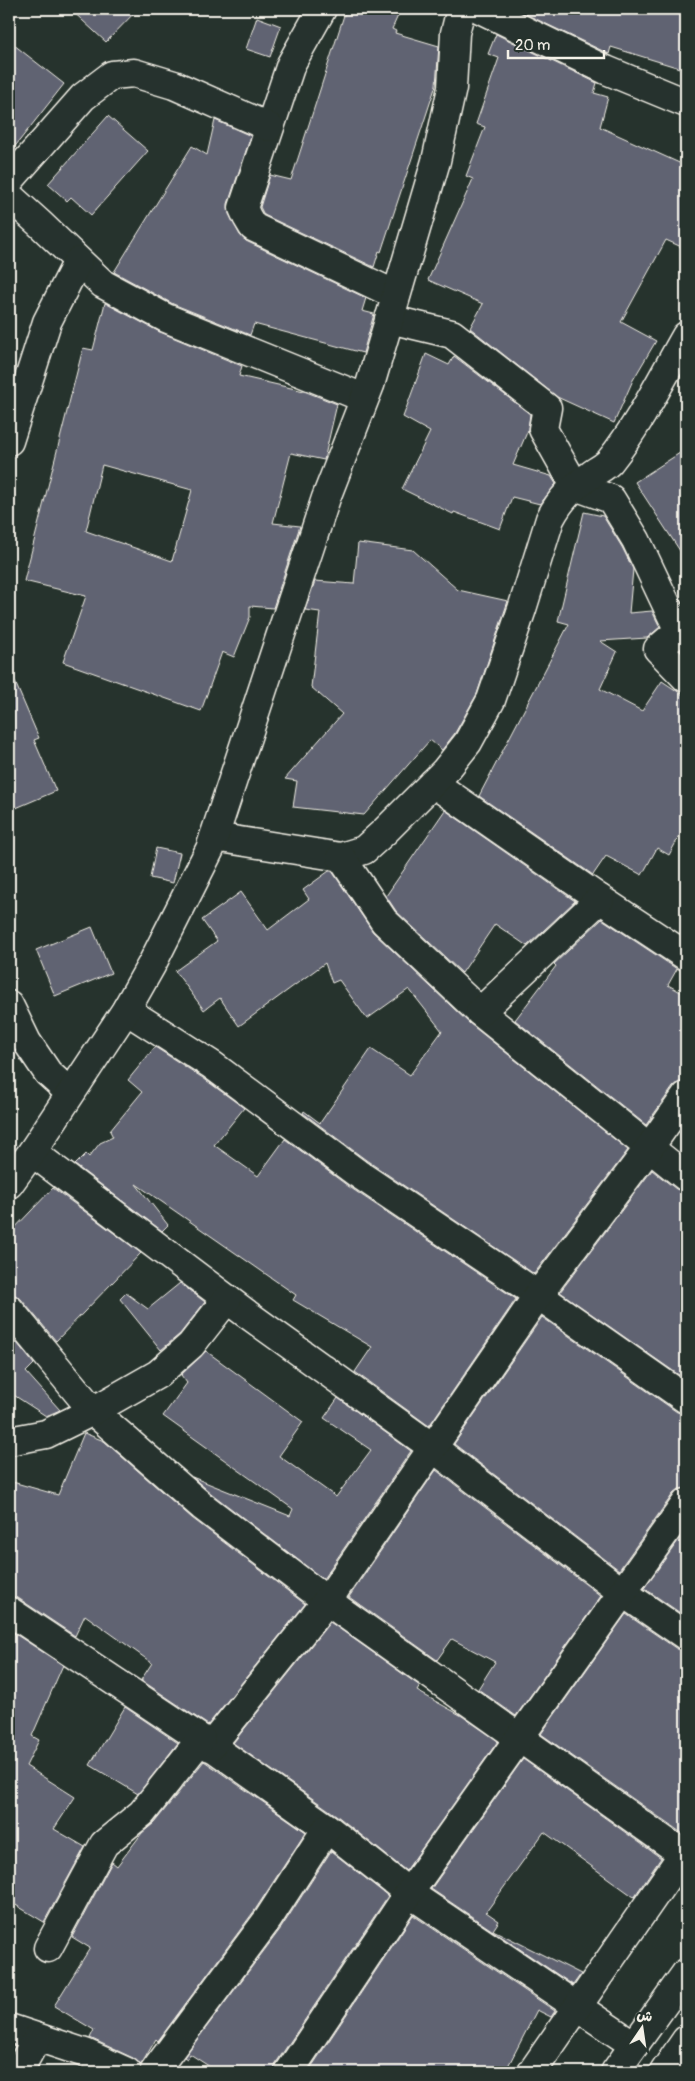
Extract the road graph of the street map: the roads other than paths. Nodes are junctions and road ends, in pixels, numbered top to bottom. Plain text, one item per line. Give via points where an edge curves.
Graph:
1 (322, 9) edge
2 (461, 9) edge
3 (480, 9) edge
4 (686, 102) edge
5 (269, 127) junction
6 (9, 181) edge
7 (9, 196) edge
8 (78, 261) junction
9 (393, 307) junction
10 (686, 336) edge
11 (364, 398) junction
12 (9, 441) edge
13 (575, 486) junction
14 (682, 630) edge
15 (686, 678) edge
16 (434, 782) junction
17 (214, 837) junction
18 (341, 857) junction
19 (600, 899) junction
20 (686, 956) edge
21 (9, 1005) edge
22 (126, 1010) junction
23 (480, 1012) junction
24 (70, 1093) junction
25 (686, 1096) edge
26 (649, 1148) junction
27 (32, 1152) junction
28 (686, 1177) edge
29 (9, 1184) edge
30 (538, 1295) junction
31 (227, 1299) junction
32 (9, 1309) edge
33 (686, 1399) edge
34 (94, 1411) junction
35 (9, 1441) edge
36 (432, 1447) junction
37 (686, 1503) edge
38 (622, 1592) junction
39 (327, 1601) junction
40 (9, 1611) edge
41 (686, 1636) edge
42 (520, 1737) junction
43 (206, 1743) junction
44 (327, 1828) junction
45 (685, 1855) edge
46 (409, 1893) junction
47 (48, 1948) dead end
48 (686, 1973) edge
49 (578, 2008) junction
50 (9, 2028) edge
51 (37, 2038) junction
52 (686, 2040) edge
53 (634, 2045) junction
54 (18, 2072) edge
55 (127, 2072) edge
56 (154, 2072) edge
57 (289, 2072) edge
58 (532, 2072) edge
59 (615, 2072) edge
60 (664, 2072) edge

1 - 5 street via 291,64
2 - 9 street via 455,33 452,88 436,162
3 - 4 street via 606,70
5 - 6 street via 174,85 134,73 112,75 83,97
5 - 9 street via 243,208 246,217 253,227
7 - 8 street
8 - 11 street via 103,284 166,318
8 - 12 street via 48,322
9 - 11 street
9 - 13 street via 452,334 547,408 543,429
10 - 13 street via 635,426 608,463
11 - 17 street via 326,498
13 - 14 street via 611,499
13 - 16 street via 561,499 550,519 491,700 468,742
14 - 15 street via 658,649
16 - 18 street via 364,850
16 - 19 street
17 - 18 street
17 - 22 street
18 - 23 street via 384,921
19 - 20 street
19 - 23 street
21 - 24 street via 27,1042 48,1073
22 - 24 street
22 - 30 street via 212,1065 357,1173
23 - 26 street
24 - 27 street
25 - 26 street
26 - 28 street
26 - 30 street
27 - 29 street
27 - 31 street
30 - 33 street
30 - 36 street
31 - 34 street via 191,1346 158,1374
31 - 36 street
32 - 34 street
34 - 35 street via 46,1434
34 - 39 street via 202,1506
36 - 38 street
36 - 39 street
37 - 38 street
38 - 41 street
38 - 42 street
39 - 42 street
39 - 43 street
40 - 43 street
42 - 45 street
42 - 46 street
43 - 44 street
43 - 47 street via 142,1813 104,1844
44 - 46 street
44 - 56 street via 268,1919
45 - 49 street
46 - 49 street
46 - 57 street
48 - 53 street
49 - 53 street
49 - 58 street
50 - 51 street
51 - 54 street
51 - 55 street via 85,2053
52 - 60 street
53 - 59 street

